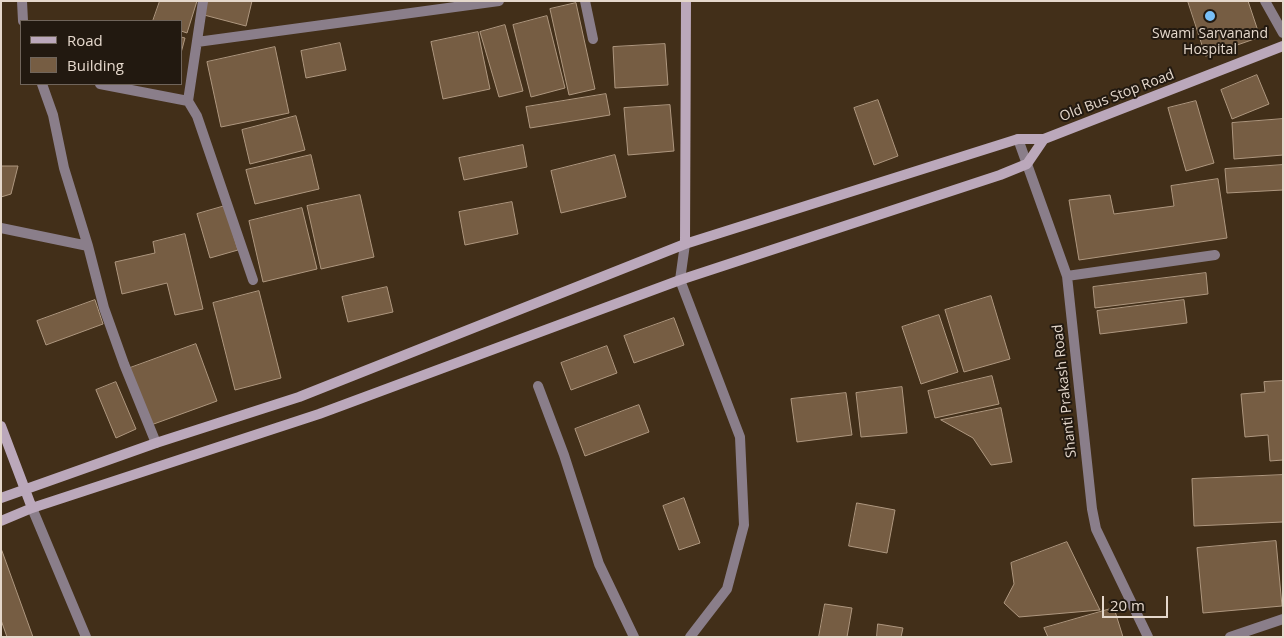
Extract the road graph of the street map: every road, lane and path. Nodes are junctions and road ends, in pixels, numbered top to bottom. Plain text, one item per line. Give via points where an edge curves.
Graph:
1 (22, 1) edge
2 (203, 1) edge
3 (499, 1) edge
4 (585, 1) edge
5 (686, 1) edge
6 (1265, 1) edge
7 (23, 20) edge
8 (1283, 33) edge
9 (593, 39) dead end
10 (197, 42) junction
11 (1283, 46) edge
12 (42, 85) edge
13 (105, 85) edge
14 (188, 101) junction
15 (1018, 139) junction
16 (1044, 139) junction
17 (1027, 164) junction
18 (1, 228) edge
19 (684, 244) junction
20 (88, 246) junction
21 (1216, 255) dead end
22 (1067, 276) junction
23 (253, 280) dead end
24 (680, 280) junction
25 (538, 386) dead end
26 (1, 426) edge
27 (156, 443) junction
28 (25, 489) junction
29 (1, 498) edge
30 (32, 508) junction
31 (1, 520) edge
32 (1283, 619) edge
33 (86, 637) edge
34 (634, 637) edge
35 (690, 637) edge
36 (1148, 637) edge
37 (1230, 637) edge

1 - 7 street
2 - 10 street
3 - 10 street
4 - 9 street
5 - 19 street
6 - 8 street
10 - 14 street
11 - 16 street, Old Bus Stop Road
12 - 20 street
13 - 14 street
14 - 23 street via 198,116
15 - 16 street
15 - 17 street, Shanti Prakash Road
15 - 19 street
16 - 17 street
17 - 22 street, Shanti Prakash Road
17 - 24 street
18 - 20 street
19 - 24 street
19 - 27 street via 299,397
20 - 27 street via 104,308
21 - 22 street
22 - 36 street, Shanti Prakash Road via 1096,529
24 - 30 street via 319,414
24 - 35 street via 740,437 744,525 727,589
25 - 34 street via 599,564
26 - 28 street
27 - 28 street
28 - 29 street
28 - 30 street
30 - 31 street
30 - 33 street
32 - 37 street

